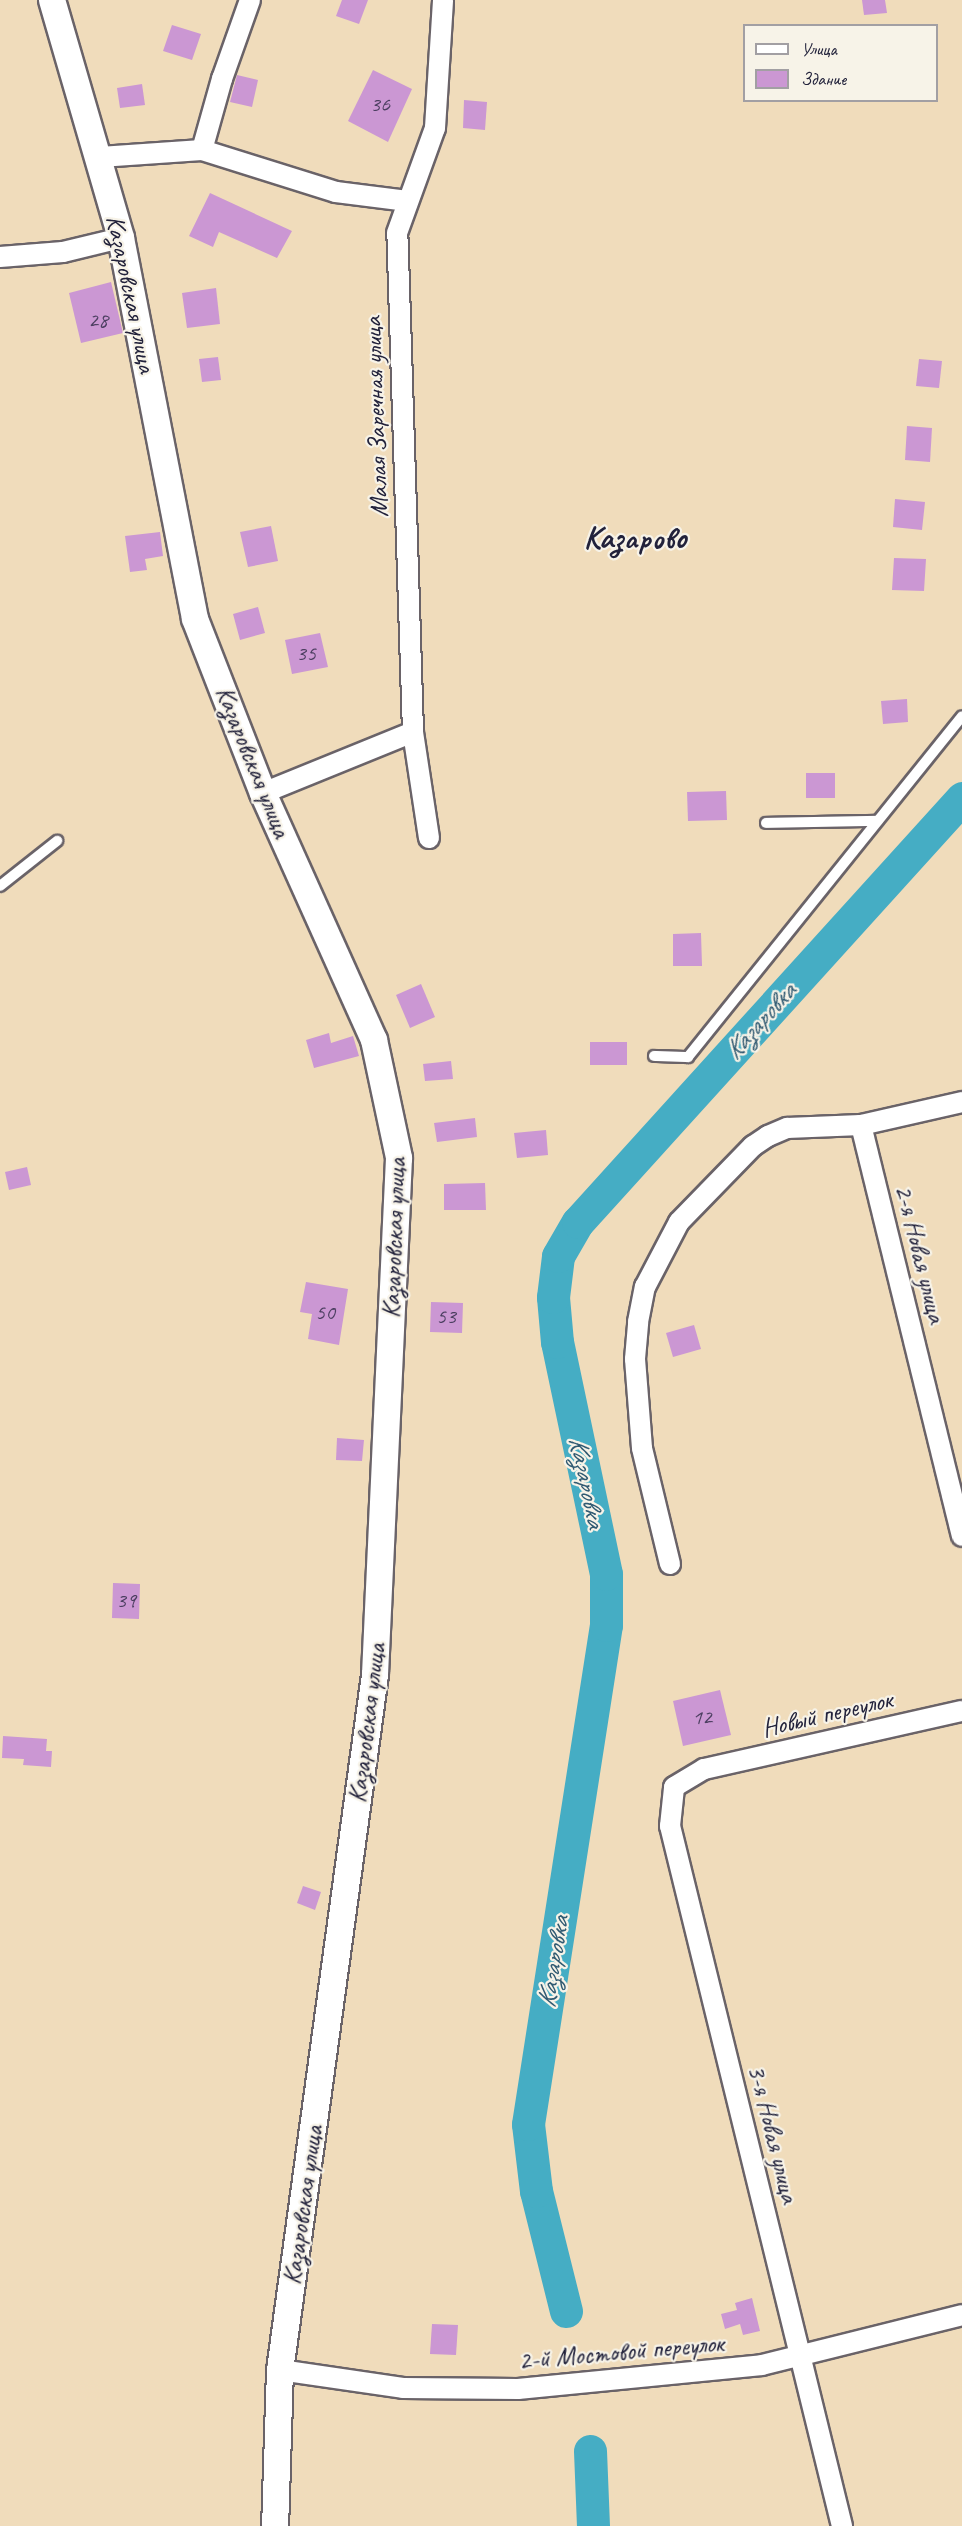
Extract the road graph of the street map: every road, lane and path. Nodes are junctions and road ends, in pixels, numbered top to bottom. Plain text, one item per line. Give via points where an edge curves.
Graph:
1 (52, 0) edge
2 (250, 0) edge
3 (443, 0) edge
4 (202, 150) junction
5 (99, 157) junction
6 (407, 201) junction
7 (121, 238) junction
8 (0, 257) edge
9 (962, 716) edge
10 (413, 732) junction
11 (263, 793) junction
12 (875, 821) junction
13 (766, 824) dead end
14 (429, 838) dead end
15 (57, 841) dead end
16 (0, 886) edge
17 (654, 1056) dead end
18 (962, 1102) edge
19 (861, 1125) junction
20 (962, 1536) edge
21 (670, 1564) dead end
22 (962, 1711) edge
23 (704, 1769) joint
24 (962, 2315) edge
25 (800, 2356) junction
26 (280, 2370) junction
27 (275, 2526) edge
28 (843, 2526) edge

1 - 5 street, Казаровская улица
2 - 4 street
3 - 6 street, Малая Заречная улица via 435,128
4 - 5 street
4 - 6 street via 336,192
5 - 7 street, Казаровская улица
6 - 10 street, Малая Заречная улица via 397,234
7 - 8 street via 63,252
7 - 11 street, Казаровская улица via 195,619
9 - 12 lane
10 - 11 street
10 - 14 street, Малая Заречная улица
11 - 26 street, Казаровская улица via 374,1040 399,1158 375,1675
12 - 13 lane
12 - 17 lane via 688,1057
15 - 16 lane
18 - 19 street
19 - 20 street, 2-я Новая улица
19 - 21 street via 787,1128 753,1146 680,1222 645,1287 635,1359 642,1448
22 - 23 street, Новый переулок
23 - 25 street, 3-я Новая улица via 674,1787 670,1826
24 - 25 street, 2-й Мостовой переулок
25 - 26 street, 2-й Мостовой переулок via 762,2365 518,2390 404,2388
25 - 28 street, 3-я Новая улица
26 - 27 street, Казаровская улица

